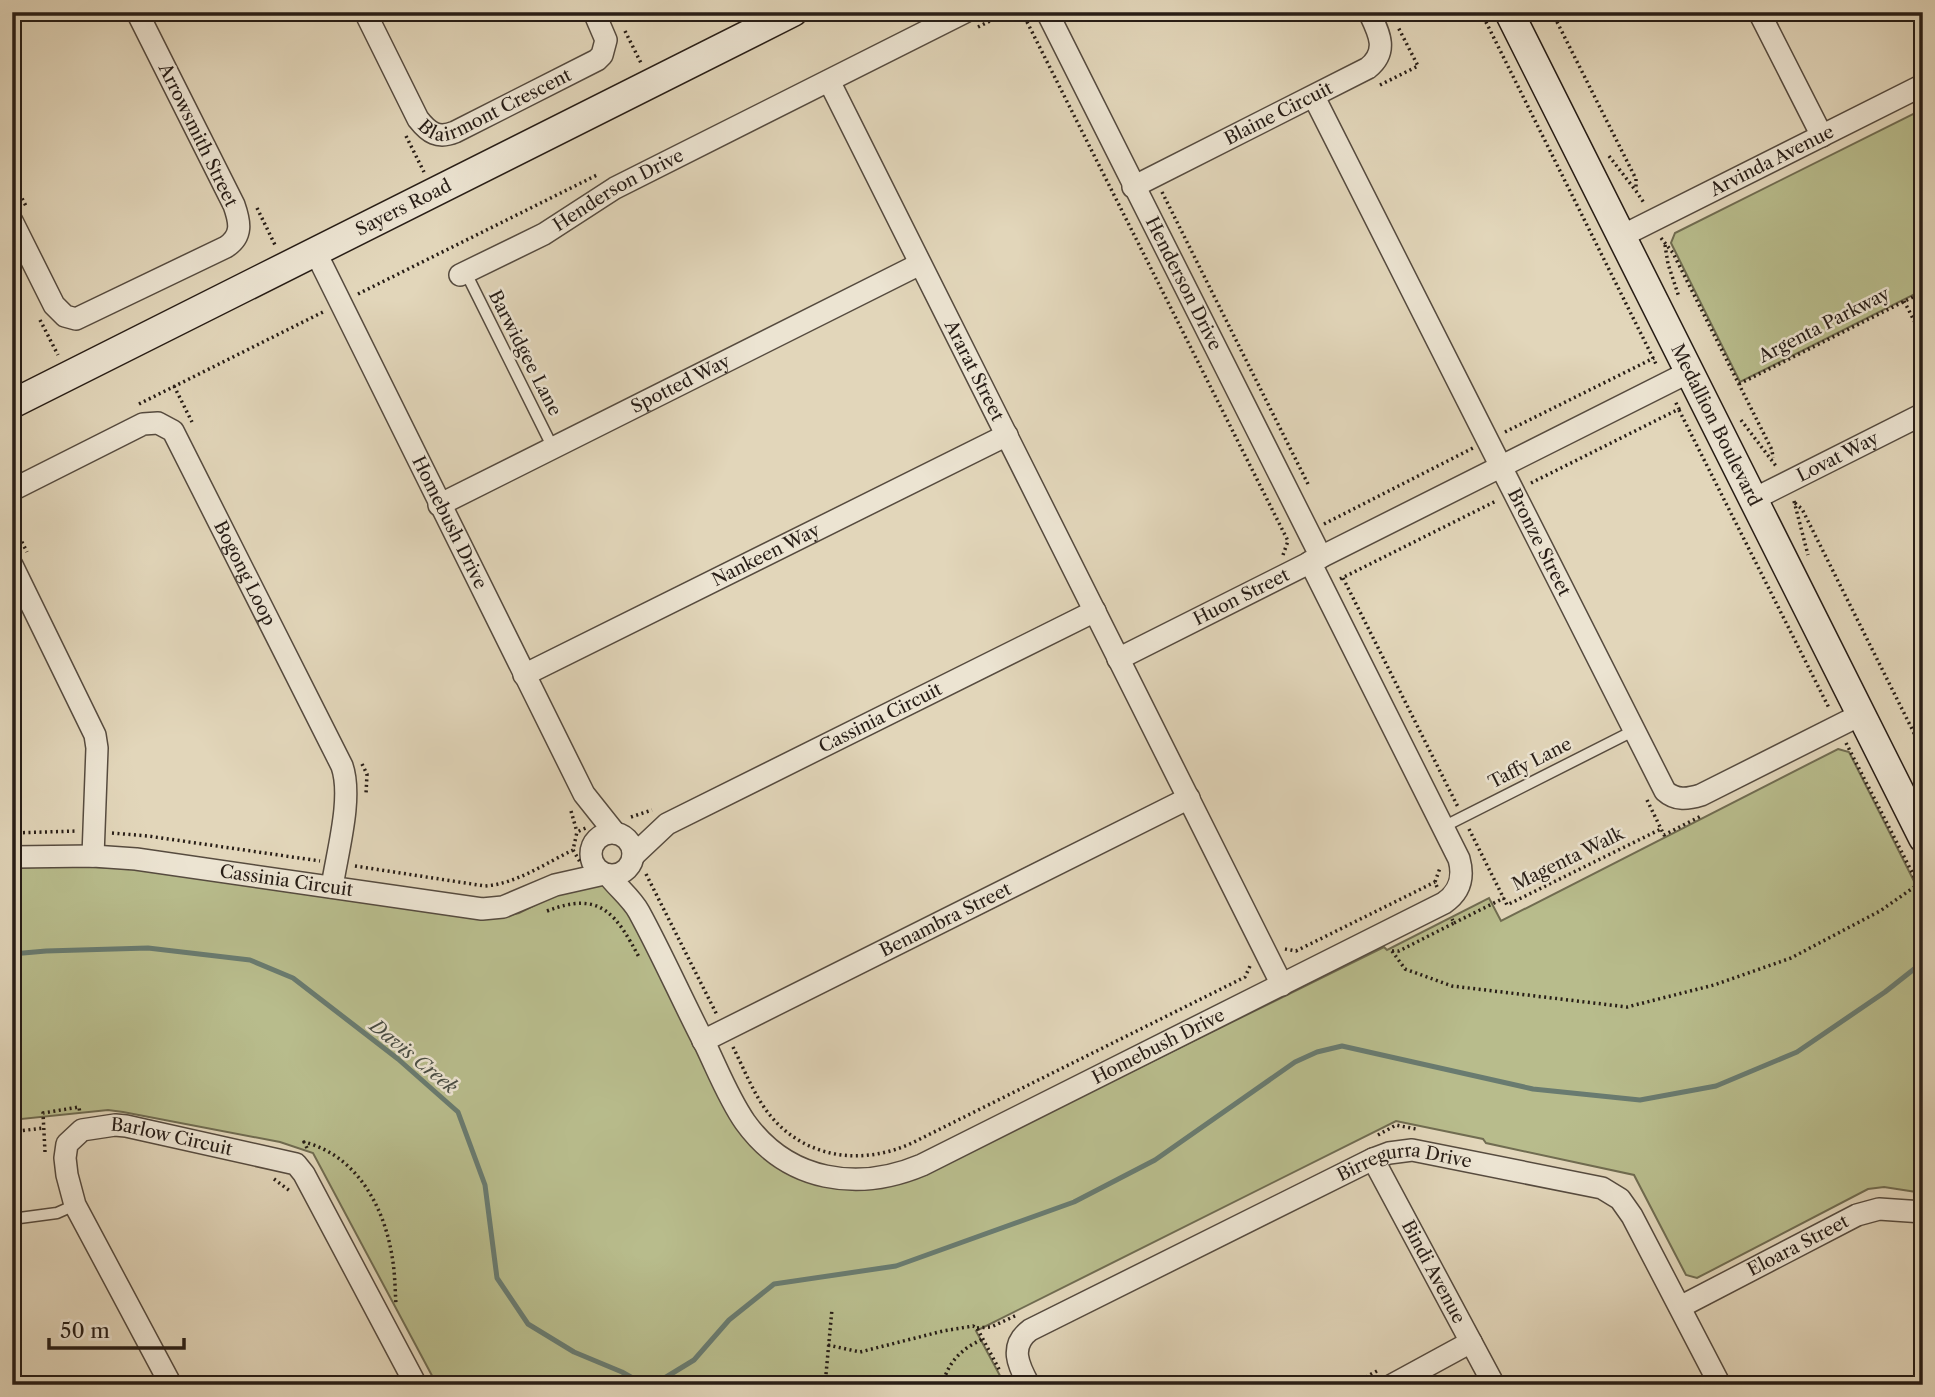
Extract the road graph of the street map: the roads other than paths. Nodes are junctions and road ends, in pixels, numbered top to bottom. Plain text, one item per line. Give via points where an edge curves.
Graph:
1 (137, 12) edge
2 (365, 12) edge
3 (594, 12) edge
4 (793, 12) edge
5 (965, 12) edge
6 (1047, 12) edge
7 (1369, 12) edge
8 (1509, 12) edge
9 (1759, 12) edge
10 (829, 81) junction
11 (1923, 85) edge
12 (1314, 97) junction
13 (1822, 136) junction
14 (1133, 187) junction
15 (21, 218) edge
16 (1620, 237) junction
17 (315, 251) junction
18 (920, 264) junction
19 (463, 274) joint
20 (1678, 378) junction
21 (12, 404) edge
22 (1923, 414) edge
23 (1007, 435) junction
24 (553, 448) junction
25 (1501, 467) junction
26 (12, 490) edge
27 (1752, 500) junction
28 (439, 505) junction
29 (1307, 564) junction
30 (12, 565) edge
31 (1095, 611) junction
32 (1118, 659) junction
33 (524, 675) junction
34 (1849, 727) junction
35 (1633, 731) junction
36 (1189, 798) junction
37 (1443, 827) junction
38 (1923, 838) edge
39 (609, 847) junction
40 (83, 856) junction
41 (12, 857) edge
42 (323, 886) junction
43 (1282, 985) junction
44 (703, 1041) junction
45 (1373, 1159) junction
46 (75, 1205) junction
47 (1923, 1212) edge
48 (12, 1219) edge
49 (1680, 1307) junction
50 (1471, 1342) junction
51 (1390, 1375) edge
52 (1037, 1379) edge
53 (171, 1385) edge
54 (416, 1385) edge
55 (1494, 1385) edge
56 (1720, 1385) edge

1 - 15 street, Arrowsmith Street via 234,205 239,232 235,241 76,319 54,305
2 - 3 street, Blairmont Crescent via 418,118 429,132 442,136 600,58 606,40
4 - 17 street, Sayers Road
5 - 10 street, Henderson Drive
6 - 14 street, Henderson Drive
7 - 12 street, Blaine Circuit via 1381,41 1377,58 1368,68
8 - 16 street, Medallion Boulevard
9 - 13 street
10 - 18 street, Ararat Street
10 - 19 street, Henderson Drive via 615,188 544,234
11 - 13 street, Arvinda Avenue
12 - 14 street, Blaine Circuit
12 - 25 street, Bronze Street
13 - 16 street, Arvinda Avenue
14 - 29 street, Henderson Drive
16 - 20 street, Medallion Boulevard
17 - 21 street, Sayers Road
17 - 28 street, Homebush Drive
18 - 23 street, Ararat Street
18 - 24 street, Spotted Way
19 - 24 lane, Barwidgee Lane
20 - 25 street, Huon Street
20 - 27 street, Medallion Boulevard
22 - 27 street, Lovat Way
23 - 31 street, Ararat Street
23 - 33 street, Nankeen Way
24 - 28 street, Spotted Way
25 - 29 street, Huon Street
25 - 35 street, Bronze Street
26 - 42 street, Bogong Loop via 143,424 158,422 173,431 342,766 347,788
27 - 34 street, Medallion Boulevard
28 - 33 street, Homebush Drive
29 - 32 street, Huon Street
29 - 37 street
30 - 40 street via 95,735
31 - 32 street, Ararat Street
31 - 39 street, Cassinia Circuit via 660,817
32 - 36 street
33 - 39 street, Homebush Drive
34 - 35 street, Bronze Street via 1682,799 1665,791
34 - 38 street, Medallion Boulevard
35 - 37 lane, Taffy Lane
36 - 43 street
36 - 44 street, Benambra Street
37 - 43 street, Homebush Drive via 1461,869 1456,892 1444,903
39 - 42 street, Cassinia Circuit via 555,885 514,904 482,909
39 - 44 street, Homebush Drive
40 - 41 street, Cassinia Circuit
40 - 42 street, Cassinia Circuit via 163,862
43 - 44 street, Homebush Drive via 922,1165 878,1179 825,1176 775,1153 745,1122
45 - 49 street, Birregurra Drive via 1422,1151 1602,1188 1620,1199 1632,1216
45 - 50 street, Bindi Avenue
45 - 52 street, Birregurra Drive via 1030,1330 1017,1347 1017,1360
46 - 48 lane via 57,1213
46 - 53 street
46 - 54 street, Barlow Circuit via 65,1151 82,1130 115,1125 149,1130 296,1164
47 - 49 street, Eloara Street via 1879,1209 1857,1215
49 - 56 street, Birregurra Drive
50 - 51 street
50 - 55 street, Bindi Avenue

